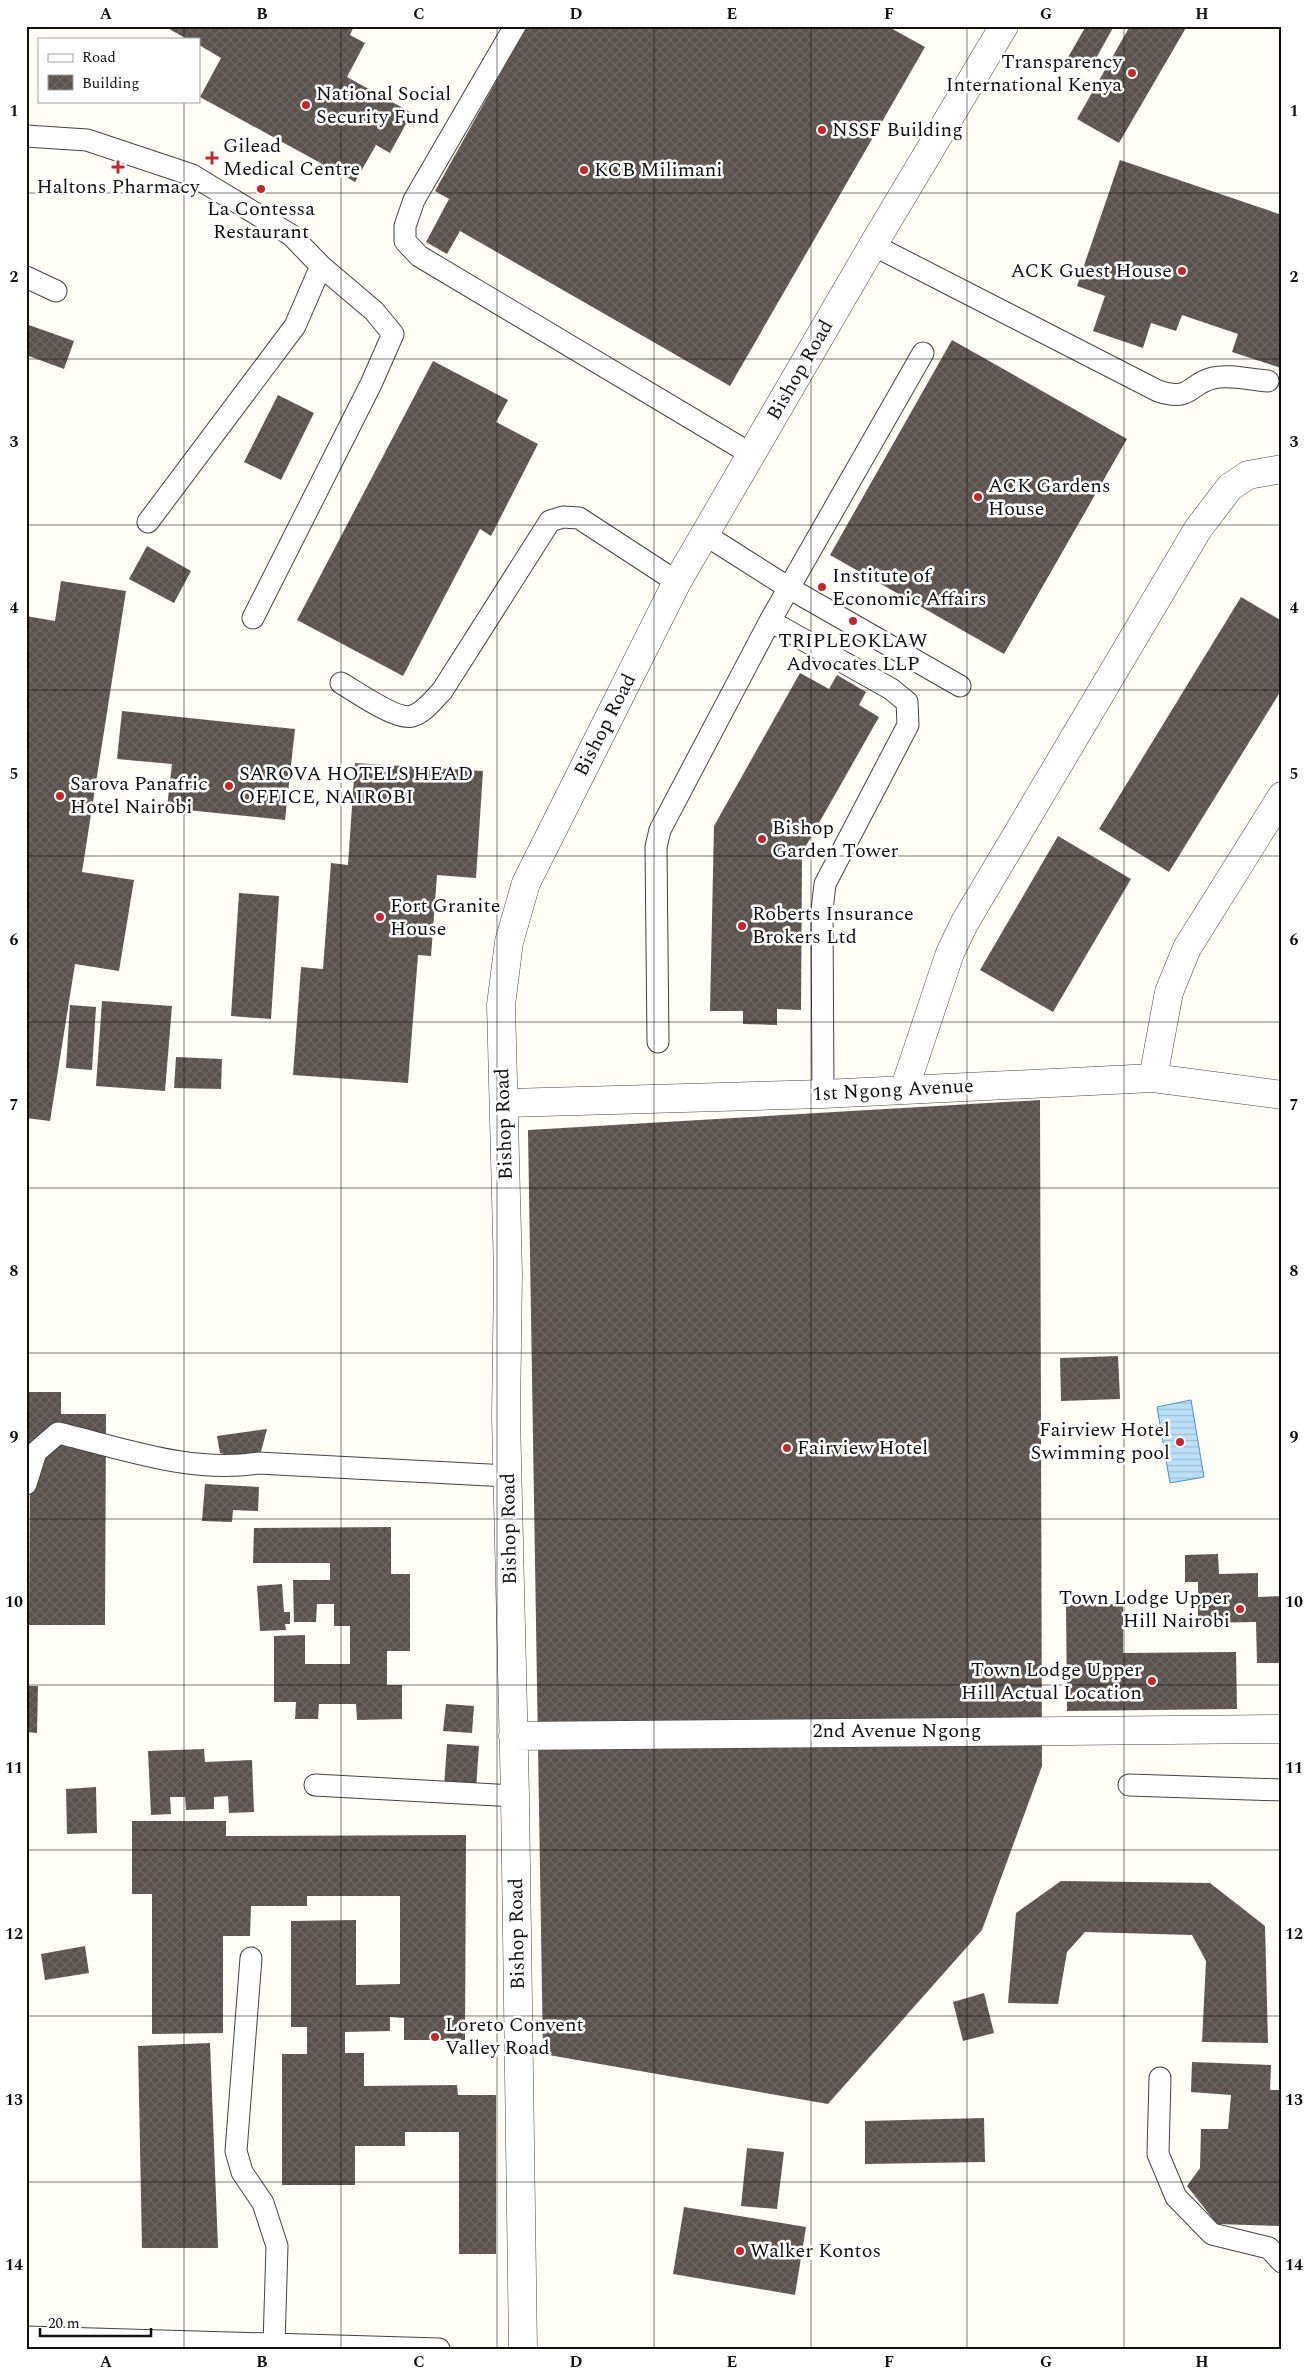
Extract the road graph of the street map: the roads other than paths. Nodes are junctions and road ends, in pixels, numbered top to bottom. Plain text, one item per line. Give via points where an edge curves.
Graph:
1 (515, 26) edge
2 (1004, 26) edge
3 (26, 136) edge
4 (873, 245) junction
5 (322, 266) junction
6 (26, 277) edge
7 (56, 291) dead end
8 (923, 353) dead end
9 (1268, 382) dead end
10 (751, 454) junction
11 (1282, 470) edge
12 (148, 522) dead end
13 (704, 534) junction
14 (677, 582) junction
15 (789, 588) junction
16 (253, 618) dead end
17 (770, 621) junction
18 (341, 684) dead end
19 (960, 686) dead end
20 (1282, 796) edge
21 (658, 1042) dead end
22 (1153, 1078) junction
23 (904, 1090) junction
24 (823, 1094) junction
25 (1282, 1095) edge
26 (504, 1104) junction
27 (508, 1476) junction
28 (26, 1484) edge
29 (1282, 1729) edge
30 (512, 1736) junction
31 (315, 1785) dead end
32 (1129, 1785) dead end
33 (1282, 1790) edge
34 (515, 1796) junction
35 (251, 1958) dead end
36 (1160, 2078) dead end
37 (1282, 2262) edge
38 (26, 2337) edge
39 (274, 2344) junction
40 (439, 2349) edge
41 (523, 2349) edge

1 - 10 lane via 414,200 405,226 405,241 419,256
2 - 4 street, Bishop Road
3 - 5 lane via 87,140 192,175 291,235
4 - 9 lane via 1158,391 1174,396 1189,392 1210,378 1223,376
4 - 10 street, Bishop Road
5 - 12 lane via 295,326
5 - 16 lane via 374,311 392,334 371,384
6 - 7 lane
8 - 15 lane
10 - 13 street, Bishop Road
11 - 23 street via 1248,475 1230,487 1198,529 965,922 950,953
13 - 14 street, Bishop Road
13 - 15 lane
14 - 18 lane via 579,518 563,517 550,521 442,691 426,707 412,717 398,715
14 - 26 street, Bishop Road via 526,883 509,942 501,1005
15 - 17 lane
15 - 19 lane
17 - 21 lane via 660,830 656,847
17 - 24 lane via 892,689 907,702 908,725 825,884 822,910
20 - 22 street via 1187,948 1169,992
22 - 23 street, 1st Ngong Avenue
22 - 25 street, 1st Ngong Avenue
23 - 24 street, 1st Ngong Avenue
24 - 26 street, 1st Ngong Avenue
26 - 27 street, Bishop Road
27 - 28 lane via 177,1462 58,1433 36,1452
27 - 30 street, Bishop Road
29 - 30 street, 2nd Avenue Ngong
30 - 34 street, Bishop Road
31 - 34 lane
32 - 33 lane
34 - 41 street, Bishop Road
35 - 39 lane via 236,2151 242,2172 263,2203 277,2246
36 - 37 lane via 1158,2154 1176,2197 1212,2234 1269,2248
38 - 39 lane
39 - 40 lane

